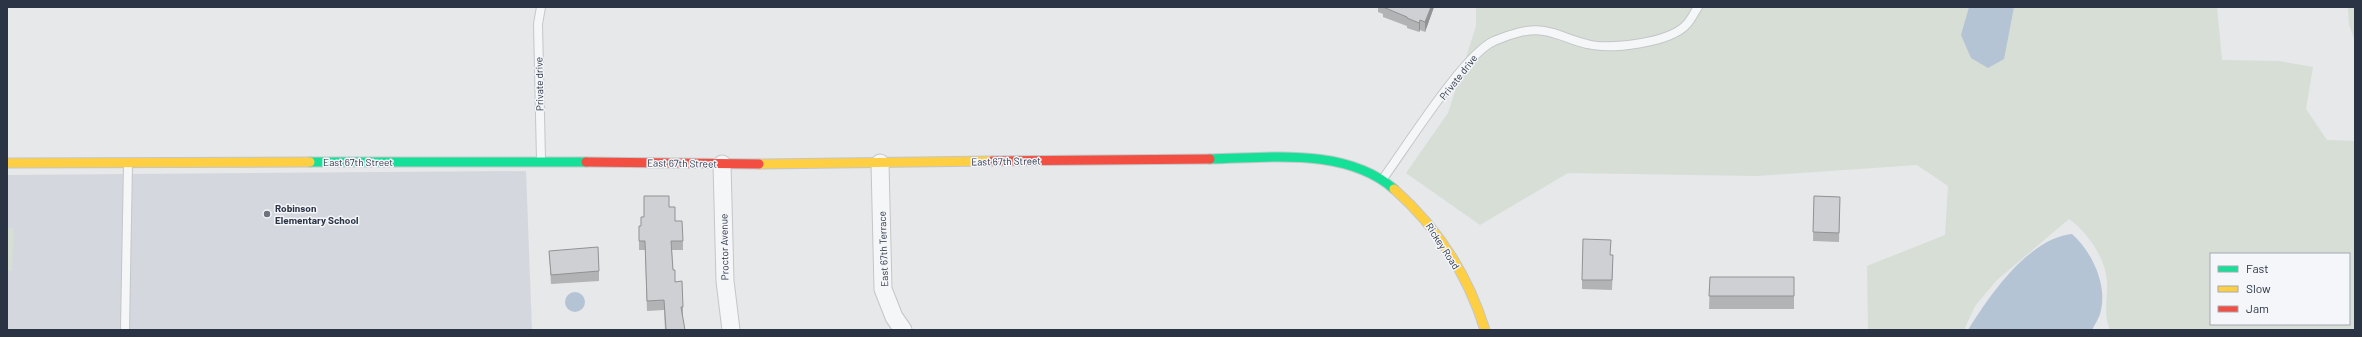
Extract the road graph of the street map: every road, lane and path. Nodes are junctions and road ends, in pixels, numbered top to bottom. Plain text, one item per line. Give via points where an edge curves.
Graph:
1 (542, 7) edge
2 (1698, 7) edge
3 (541, 161) junction
4 (7, 163) edge
5 (128, 163) junction
6 (880, 163) junction
7 (722, 164) junction
8 (1357, 168) joint
9 (1382, 180) junction
10 (125, 330) edge
11 (731, 330) edge
12 (903, 330) edge
13 (1485, 330) edge

1 - 3 lane, Private drive via 538,24
2 - 9 lane, Private drive via 1686,25 1676,32 1636,43 1618,46 1589,44 1544,31 1526,30 1480,49
3 - 5 street, East 67th Street
3 - 7 street, East 67th Street
4 - 5 street, East 67th Street
5 - 10 lane
6 - 7 street, East 67th Street
6 - 8 street, East 67th Street via 1274,157 1306,158
6 - 12 street, East 67th Terrace via 883,289 894,317
7 - 11 street, Proctor Avenue via 724,280
8 - 9 street, Rickey Road
9 - 13 street, Rickey Road via 1410,203 1434,230 1460,271 1482,316

